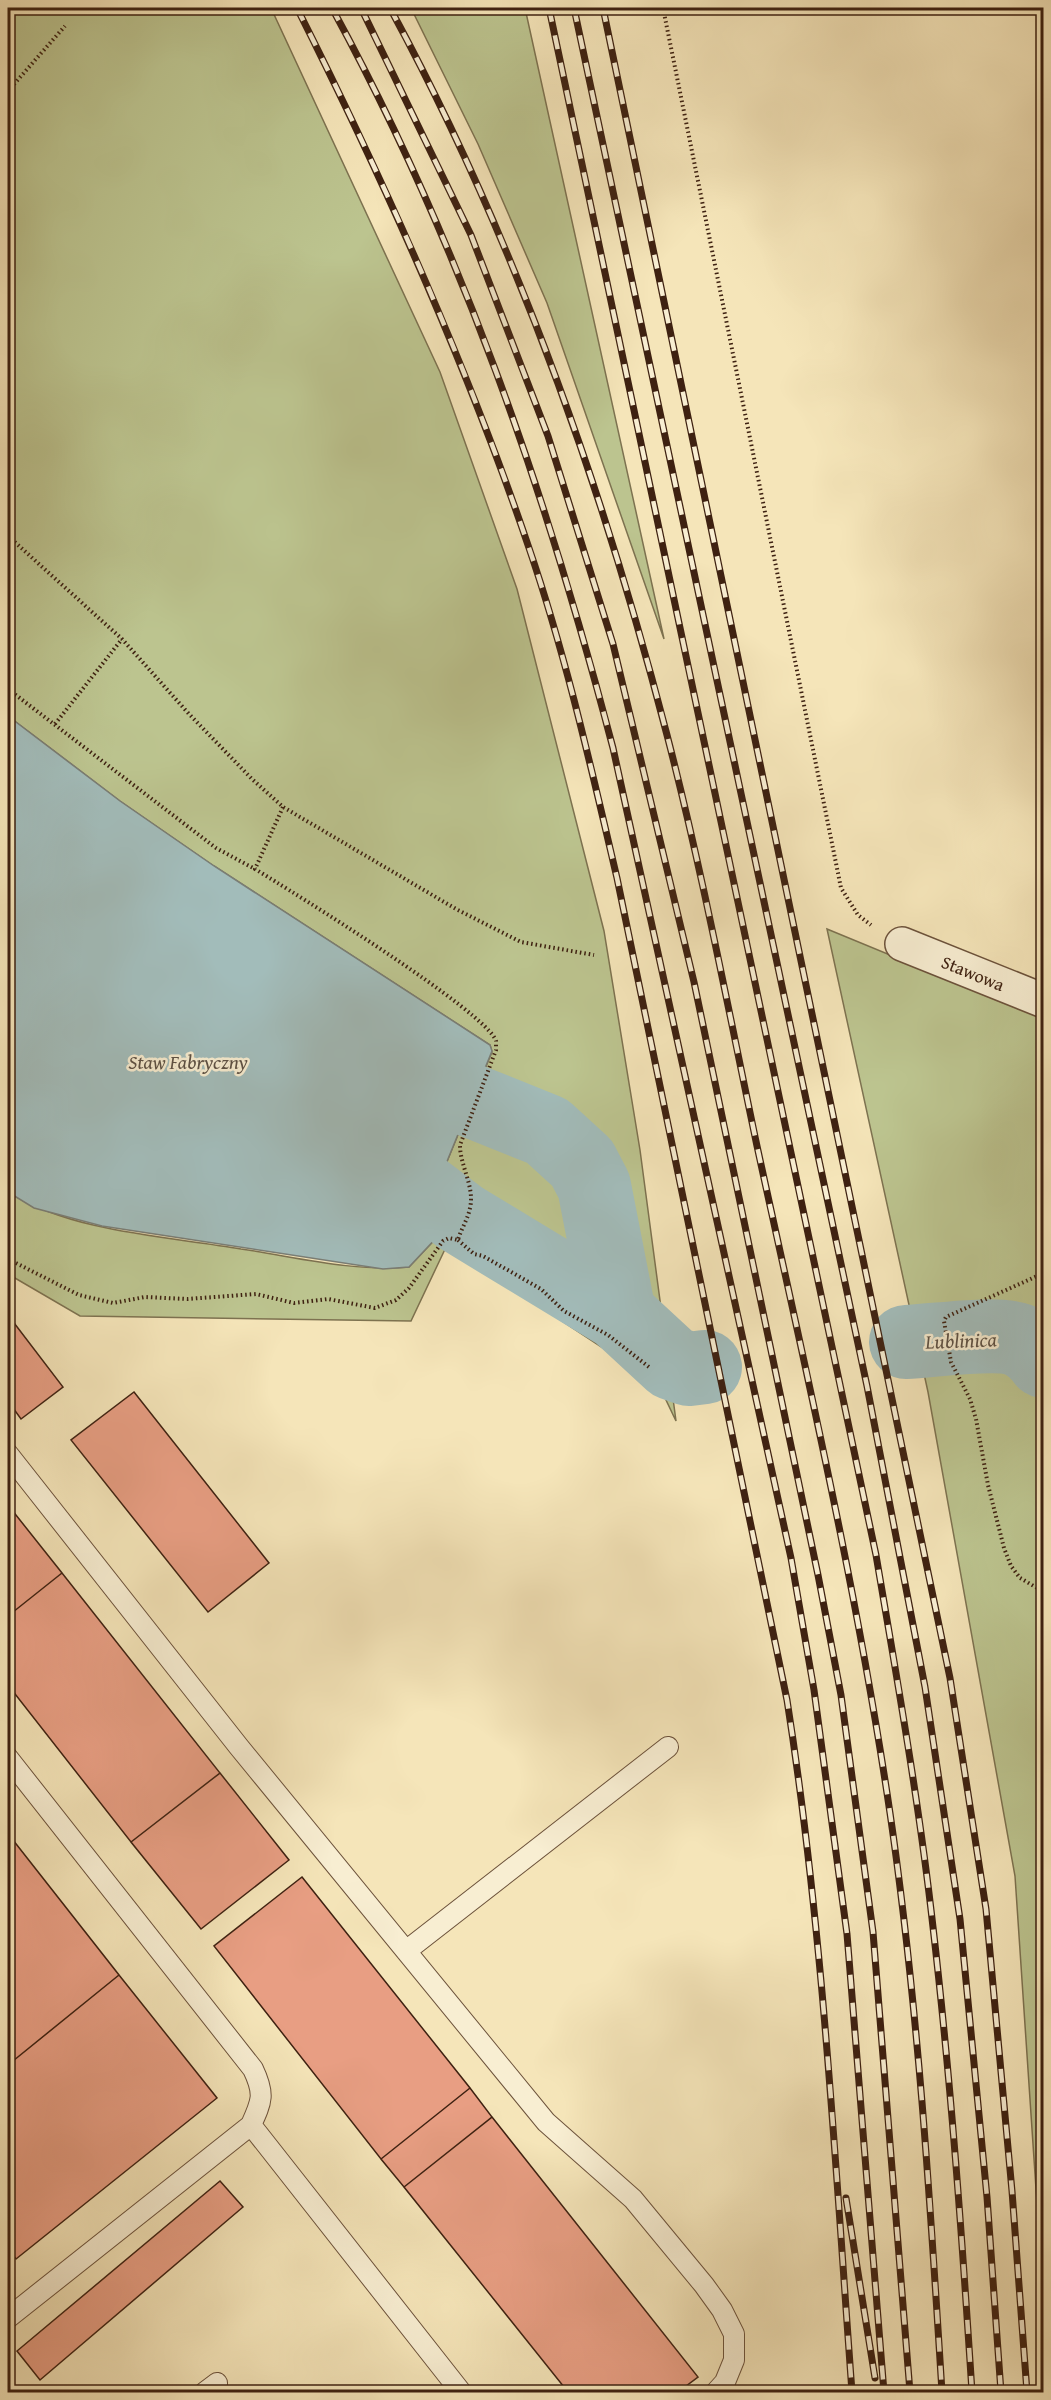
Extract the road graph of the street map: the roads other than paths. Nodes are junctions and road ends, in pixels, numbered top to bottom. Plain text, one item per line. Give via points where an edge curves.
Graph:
1 (902, 944) road end
2 (1044, 1001) edge
3 (8, 1454) edge
4 (668, 1747) dead end
5 (8, 1758) edge
6 (406, 1951) junction
7 (251, 2125) junction
8 (8, 2318) edge
9 (461, 2392) edge
10 (716, 2392) edge

1 - 2 street, Stawowa
3 - 6 lane via 238,1747
4 - 6 lane
5 - 7 lane via 253,2069 262,2091
6 - 10 lane via 546,2122 633,2199 710,2293 734,2334 734,2360
7 - 8 lane
7 - 9 lane

